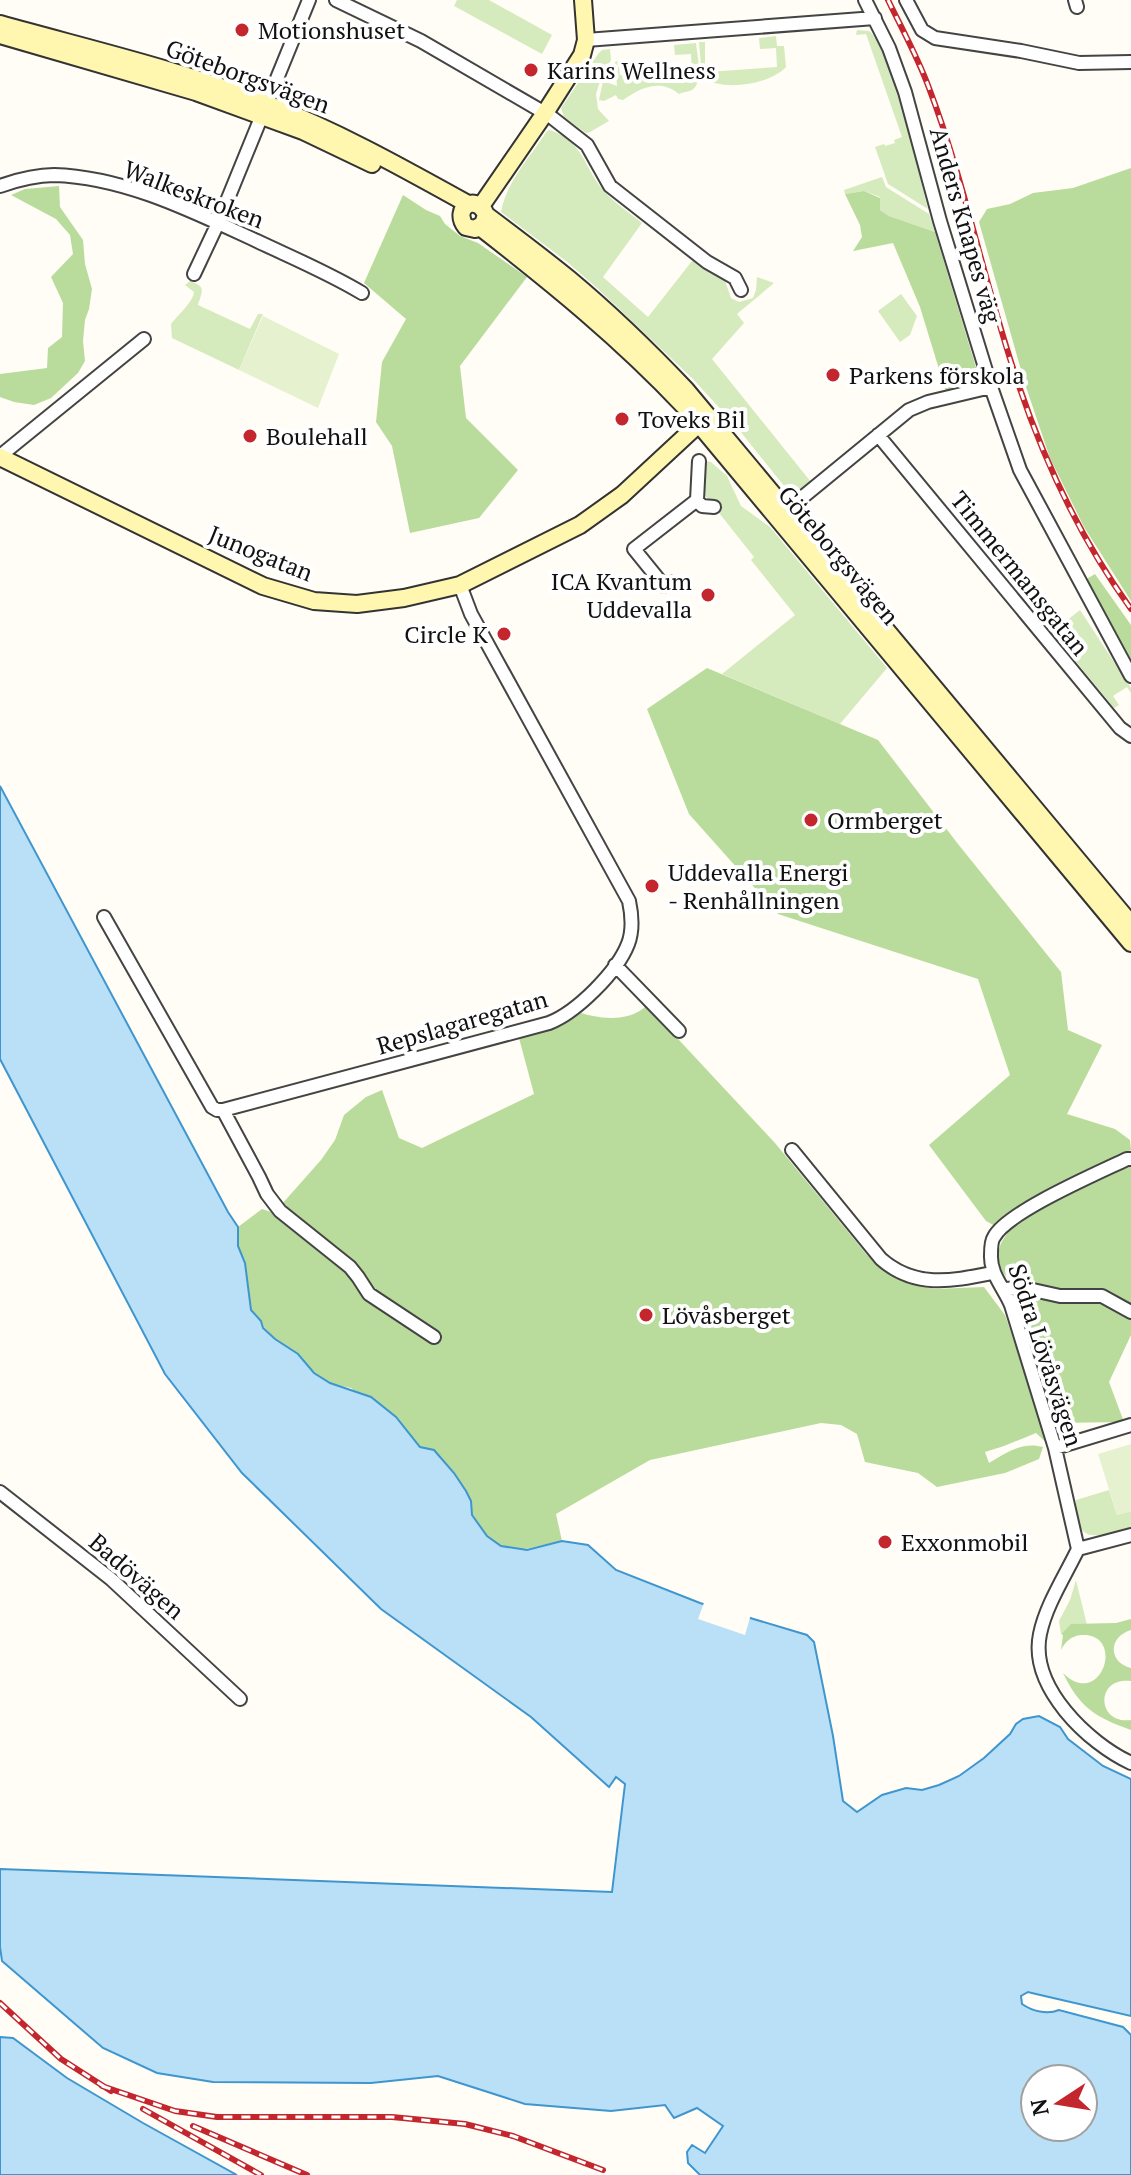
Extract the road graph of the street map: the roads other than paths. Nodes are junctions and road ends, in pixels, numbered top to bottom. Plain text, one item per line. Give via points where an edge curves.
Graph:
1 (309, 0) edge
2 (336, 0) edge
3 (583, 0) edge
4 (865, 0) edge
5 (906, 0) edge
6 (875, 18) junction
7 (0, 24) edge
8 (0, 35) edge
9 (586, 40) junction
10 (1131, 62) edge
11 (264, 110) junction
12 (545, 113) junction
13 (0, 186) edge
14 (475, 214) junction
15 (218, 223) junction
16 (194, 274) dead end
17 (741, 290) dead end
18 (362, 293) dead end
19 (144, 339) dead end
20 (991, 387) junction
21 (704, 419) junction
22 (878, 435) junction
23 (0, 456) edge
24 (699, 461) dead end
25 (697, 500) junction
26 (714, 507) dead end
27 (787, 510) junction
28 (670, 582) dead end
29 (460, 585) junction
30 (1131, 676) edge
31 (1131, 736) edge
32 (104, 917) dead end
33 (1131, 924) edge
34 (1131, 943) edge
35 (615, 965) junction
36 (679, 1031) dead end
37 (223, 1110) junction
38 (792, 1150) dead end
39 (1131, 1159) edge
40 (992, 1273) junction
41 (1004, 1289) junction
42 (1131, 1312) edge
43 (434, 1337) dead end
44 (1131, 1425) edge
45 (1055, 1448) junction
46 (0, 1492) edge
47 (1131, 1535) edge
48 (1078, 1549) junction
49 (240, 1699) dead end
50 (1131, 1763) edge

1 - 11 street
2 - 12 street via 421,41
3 - 9 main road
4 - 6 street, Anders Knapes väg
5 - 10 street via 922,30 935,38 1079,63
6 - 9 street
6 - 20 street, Anders Knapes väg via 905,92
7 - 11 main road, Göteborgsvägen via 179,74
8 - 11 main road, Göteborgsvägen
9 - 12 main road via 580,60
11 - 14 main road, Göteborgsvägen via 306,120 377,154
11 - 15 street
12 - 14 main road
12 - 17 street via 581,138 614,190 735,278
13 - 15 street, Walkeskroken via 42,175 80,177 139,192
14 - 21 main road, Göteborgsvägen via 568,278 609,314 649,350
15 - 16 street
15 - 18 street, Walkeskroken
19 - 23 street
20 - 22 street via 909,410
20 - 30 street, Anders Knapes väg via 1020,470
21 - 27 main road, Göteborgsvägen
21 - 29 main road, Junogatan via 601,511
21 - 34 main road, Göteborgsvägen
22 - 27 street
22 - 31 street, Timmermansgatan
23 - 29 main road, Junogatan via 263,586 301,598 357,604
24 - 25 street
25 - 26 street
25 - 28 street via 634,549 664,586
27 - 33 main road, Göteborgsvägen
29 - 35 street, Repslagaregatan via 626,895 631,932
32 - 37 street via 212,1107
35 - 36 street
35 - 37 street, Repslagaregatan via 560,1019
37 - 43 street via 280,1211 350,1267 369,1294
38 - 40 street via 881,1259 899,1273 947,1281
39 - 40 street, Södra Lövåsvägen via 1014,1216 993,1238
40 - 41 street, Södra Lövåsvägen
41 - 42 street via 1102,1296
41 - 45 street, Södra Lövåsvägen
44 - 45 street
45 - 48 street, Södra Lövåsvägen
46 - 49 street, Badövägen via 111,1579
47 - 48 street
48 - 50 street via 1040,1631 1041,1667 1049,1688 1075,1721

